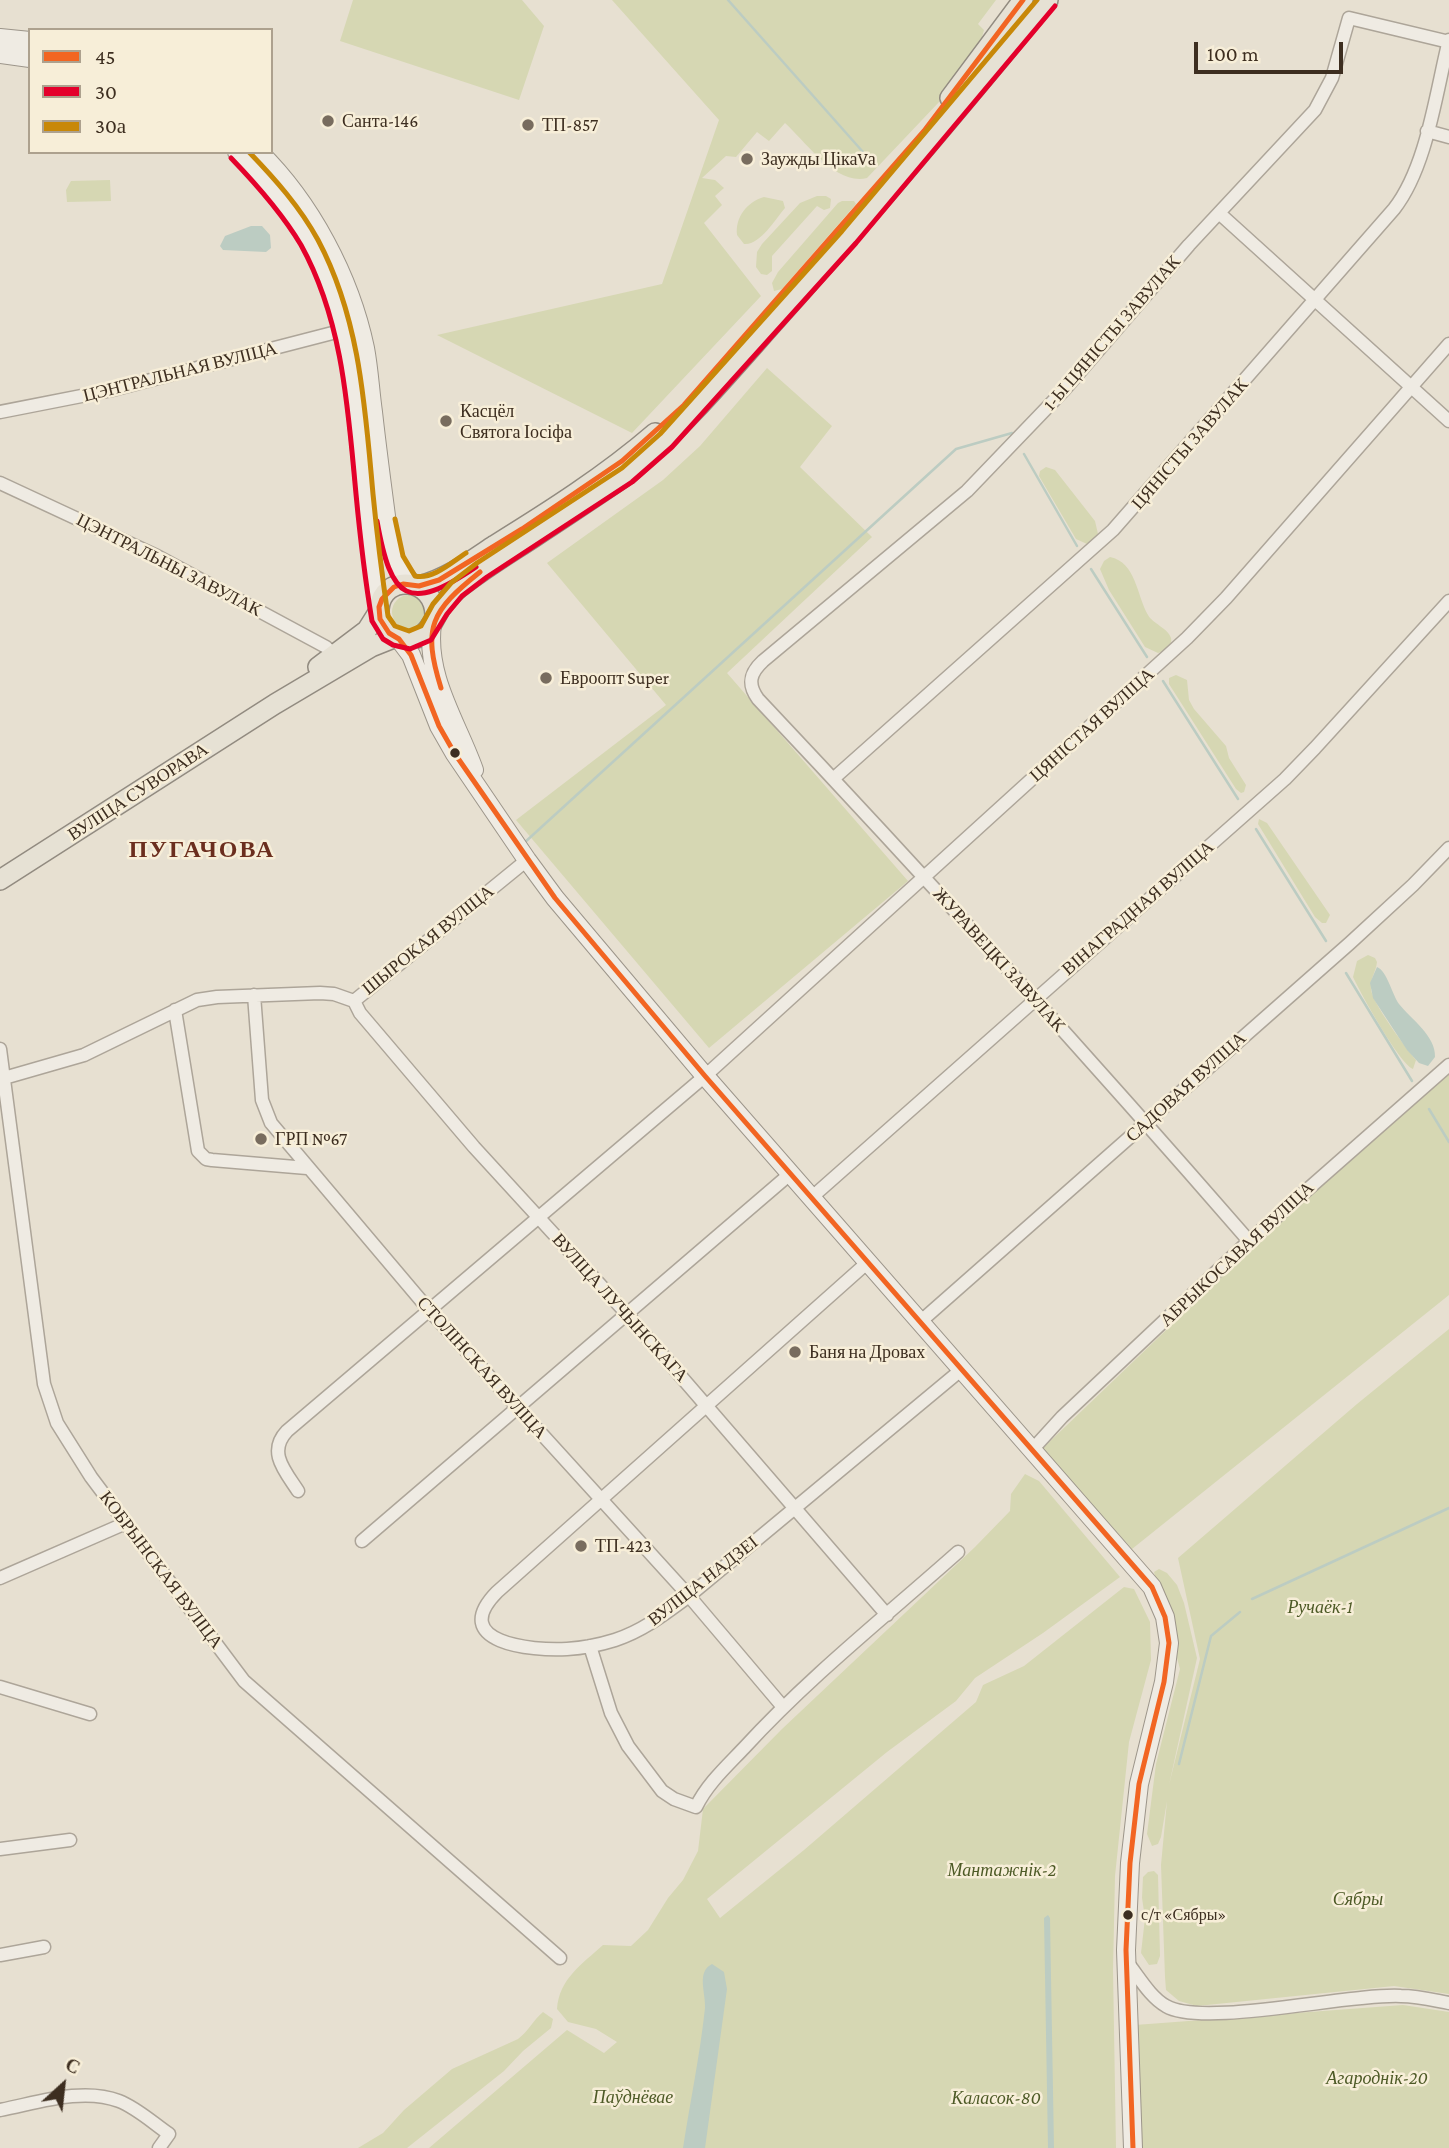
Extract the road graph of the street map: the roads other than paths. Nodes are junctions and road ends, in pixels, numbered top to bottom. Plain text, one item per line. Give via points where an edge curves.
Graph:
1 (1023, 0) edge
2 (1048, 0) edge
3 (0, 38) edge
4 (28, 41) edge
5 (1449, 41) edge
6 (0, 54) edge
7 (28, 58) edge
8 (1427, 131) junction
9 (1449, 137) edge
10 (239, 154) edge
11 (261, 154) edge
12 (1219, 213) junction
13 (1315, 299) junction
14 (352, 328) junction
15 (1449, 344) edge
16 (1410, 387) junction
17 (0, 412) edge
18 (1449, 421) edge
19 (0, 483) edge
20 (415, 585) junction
21 (1449, 601) edge
22 (379, 609) junction
23 (434, 621) junction
24 (398, 638) junction
25 (334, 655) junction
26 (750, 680) joint
27 (275, 704) junction
28 (833, 779) junction
29 (484, 796) junction
30 (1449, 848) edge
31 (527, 860) junction
32 (925, 877) junction
33 (0, 880) edge
34 (254, 995) junction
35 (1035, 999) junction
36 (354, 1001) junction
37 (175, 1010) junction
38 (0, 1049) edge
39 (1449, 1065) edge
40 (705, 1076) junction
41 (4, 1078) junction
42 (5, 1123) edge
43 (1146, 1123) junction
44 (307, 1168) junction
45 (790, 1174) junction
46 (811, 1198) junction
47 (539, 1219) junction
48 (1249, 1241) junction
49 (868, 1262) junction
50 (429, 1310) junction
51 (626, 1314) junction
52 (920, 1322) junction
53 (961, 1370) junction
54 (708, 1406) junction
55 (518, 1408) junction
56 (1032, 1450) junction
57 (298, 1491) dead end
58 (599, 1499) junction
59 (796, 1507) junction
60 (126, 1523) junction
61 (362, 1541) dead end
62 (958, 1552) dead end
63 (0, 1578) edge
64 (689, 1596) junction
65 (887, 1615) junction
66 (590, 1646) junction
67 (0, 1687) edge
68 (783, 1707) junction
69 (90, 1714) dead end
70 (70, 1840) dead end
71 (0, 1849) edge
72 (44, 1947) dead end
73 (0, 1955) edge
74 (560, 1958) dead end
75 (1127, 1962) junction
76 (1449, 2003) edge
77 (0, 2110) edge
78 (159, 2148) edge
79 (1133, 2148) edge

1 - 20 main road via 924,131 659,430 522,529 439,580
2 - 23 main road via 849,237 666,440 627,475 482,570 451,596
3 - 4 street
5 - 8 street, ЦЯНІСТЫ ЗАВУЛАК
5 - 12 street, 1-Ы ЦЯНІСТЫ ЗАВУЛАК via 1349,18 1322,99
6 - 7 street
8 - 9 street
8 - 13 street, ЦЯНІСТЫ ЗАВУЛАК via 1401,200
10 - 14 street via 306,236
11 - 14 street via 293,190 330,250
12 - 13 street
12 - 26 street, 1-Ы ЦЯНІСТЫ ЗАВУЛАК via 977,482 759,665
13 - 16 street
13 - 28 street, ЦЯНІСТЫ ЗАВУЛАК via 1113,530
14 - 17 street, ЦЭНТРАЛЬНАЯ ВУЛІЦА via 112,390
14 - 20 street via 365,349 390,546 398,566
14 - 22 street via 363,480
15 - 16 street, ЦЯНІСТАЯ ВУЛІЦА
16 - 18 street
16 - 32 street, ЦЯНІСТАЯ ВУЛІЦА via 1200,625
19 - 25 street, ЦЭНТРАЛЬНЫ ЗАВУЛАК via 157,556
20 - 22 main road via 394,586
20 - 23 main road via 432,599
21 - 35 street, ВІНАГРАДНАЯ ВУЛІЦА via 1285,779
22 - 24 main road via 383,627
22 - 25 main road, ВУЛІЦА СУВОРАВА via 368,630
23 - 24 main road via 418,637
23 - 29 street via 431,653 436,673
24 - 27 main road, ВУЛІЦА СУВОРАВА via 377,644
24 - 29 street via 416,665 439,726
25 - 27 main road, ВУЛІЦА СУВОРАВА
26 - 28 street, ЖУРАВЕЦКІ ЗАВУЛАК via 758,699
27 - 33 main road, ВУЛІЦА СУВОРАВА
28 - 32 street, ЖУРАВЕЦКІ ЗАВУЛАК
29 - 31 street
30 - 43 street, САДОВАЯ ВУЛІЦА
31 - 36 street, ШЫРОКАЯ ВУЛІЦА
31 - 40 street
32 - 35 street, ЖУРАВЕЦКІ ЗАВУЛАК
32 - 40 street, ЦЯНІСТАЯ ВУЛІЦА
34 - 36 street, ШЫРОКАЯ ВУЛІЦА via 326,993
34 - 37 street, ШЫРОКАЯ ВУЛІЦА via 206,998
34 - 44 street, СТОЛІНСКАЯ ВУЛІЦА via 264,1108
35 - 43 street, ЖУРАВЕЦКІ ЗАВУЛАК
35 - 46 street, ВІНАГРАДНАЯ ВУЛІЦА
36 - 47 street, ВУЛІЦА ЛУЧЫНСКАГА
37 - 41 street, ШЫРОКАЯ ВУЛІЦА via 84,1055
37 - 44 street via 202,1156
38 - 41 street, КОБРЫНСКАЯ ВУЛІЦА
39 - 48 street, АБРЫКОСАВАЯ ВУЛІЦА
40 - 45 street
40 - 47 street, ЦЯНІСТАЯ ВУЛІЦА
41 - 42 street, КОБРЫНСКАЯ ВУЛІЦА
42 - 60 street, КОБРЫНСКАЯ ВУЛІЦА via 48,1398 57,1423 90,1477
43 - 48 street, ЖУРАВЕЦКІ ЗАВУЛАК
43 - 52 street, САДОВАЯ ВУЛІЦА
44 - 50 street, СТОЛІНСКАЯ ВУЛІЦА
45 - 46 street
45 - 51 street
46 - 49 street
47 - 50 street, ЦЯНІСТАЯ ВУЛІЦА
47 - 51 street, ВУЛІЦА ЛУЧЫНСКАГА
48 - 56 street, АБРЫКОСАВАЯ ВУЛІЦА
49 - 52 street
49 - 54 street, ВУЛІЦА НАДЗЕІ
50 - 55 street, СТОЛІНСКАЯ ВУЛІЦА
50 - 57 street, ЦЯНІСТАЯ ВУЛІЦА via 283,1434 277,1455
51 - 54 street, ВУЛІЦА ЛУЧЫНСКАГА
51 - 55 street
52 - 53 street
53 - 56 street
53 - 59 street, ВУЛІЦА НАДЗЕІ
54 - 58 street, ВУЛІЦА НАДЗЕІ
54 - 59 street, ВУЛІЦА ЛУЧЫНСКАГА
55 - 58 street, СТОЛІНСКАЯ ВУЛІЦА
55 - 61 street
56 - 75 street via 1152,1587 1165,1618 1169,1643 1160,1704 1137,1797
58 - 64 street, СТОЛІНСКАЯ ВУЛІЦА
58 - 66 street, ВУЛІЦА НАДЗЕІ via 497,1592 482,1619 487,1633 502,1642 551,1649
59 - 64 street, ВУЛІЦА НАДЗЕІ
59 - 65 street, ВУЛІЦА ЛУЧЫНСКАГА
60 - 63 street
60 - 74 street, КОБРЫНСКАЯ ВУЛІЦА via 244,1681
62 - 65 street
64 - 66 street, ВУЛІЦА НАДЗЕІ via 642,1628
64 - 68 street, СТОЛІНСКАЯ ВУЛІЦА
65 - 68 street
66 - 68 street via 611,1713 628,1746 662,1791 696,1807
67 - 69 street
70 - 71 street
72 - 73 street
75 - 76 street via 1166,2007 1190,2014 1401,1996
75 - 79 street
77 - 78 street via 70,2097 117,2101 169,2134

